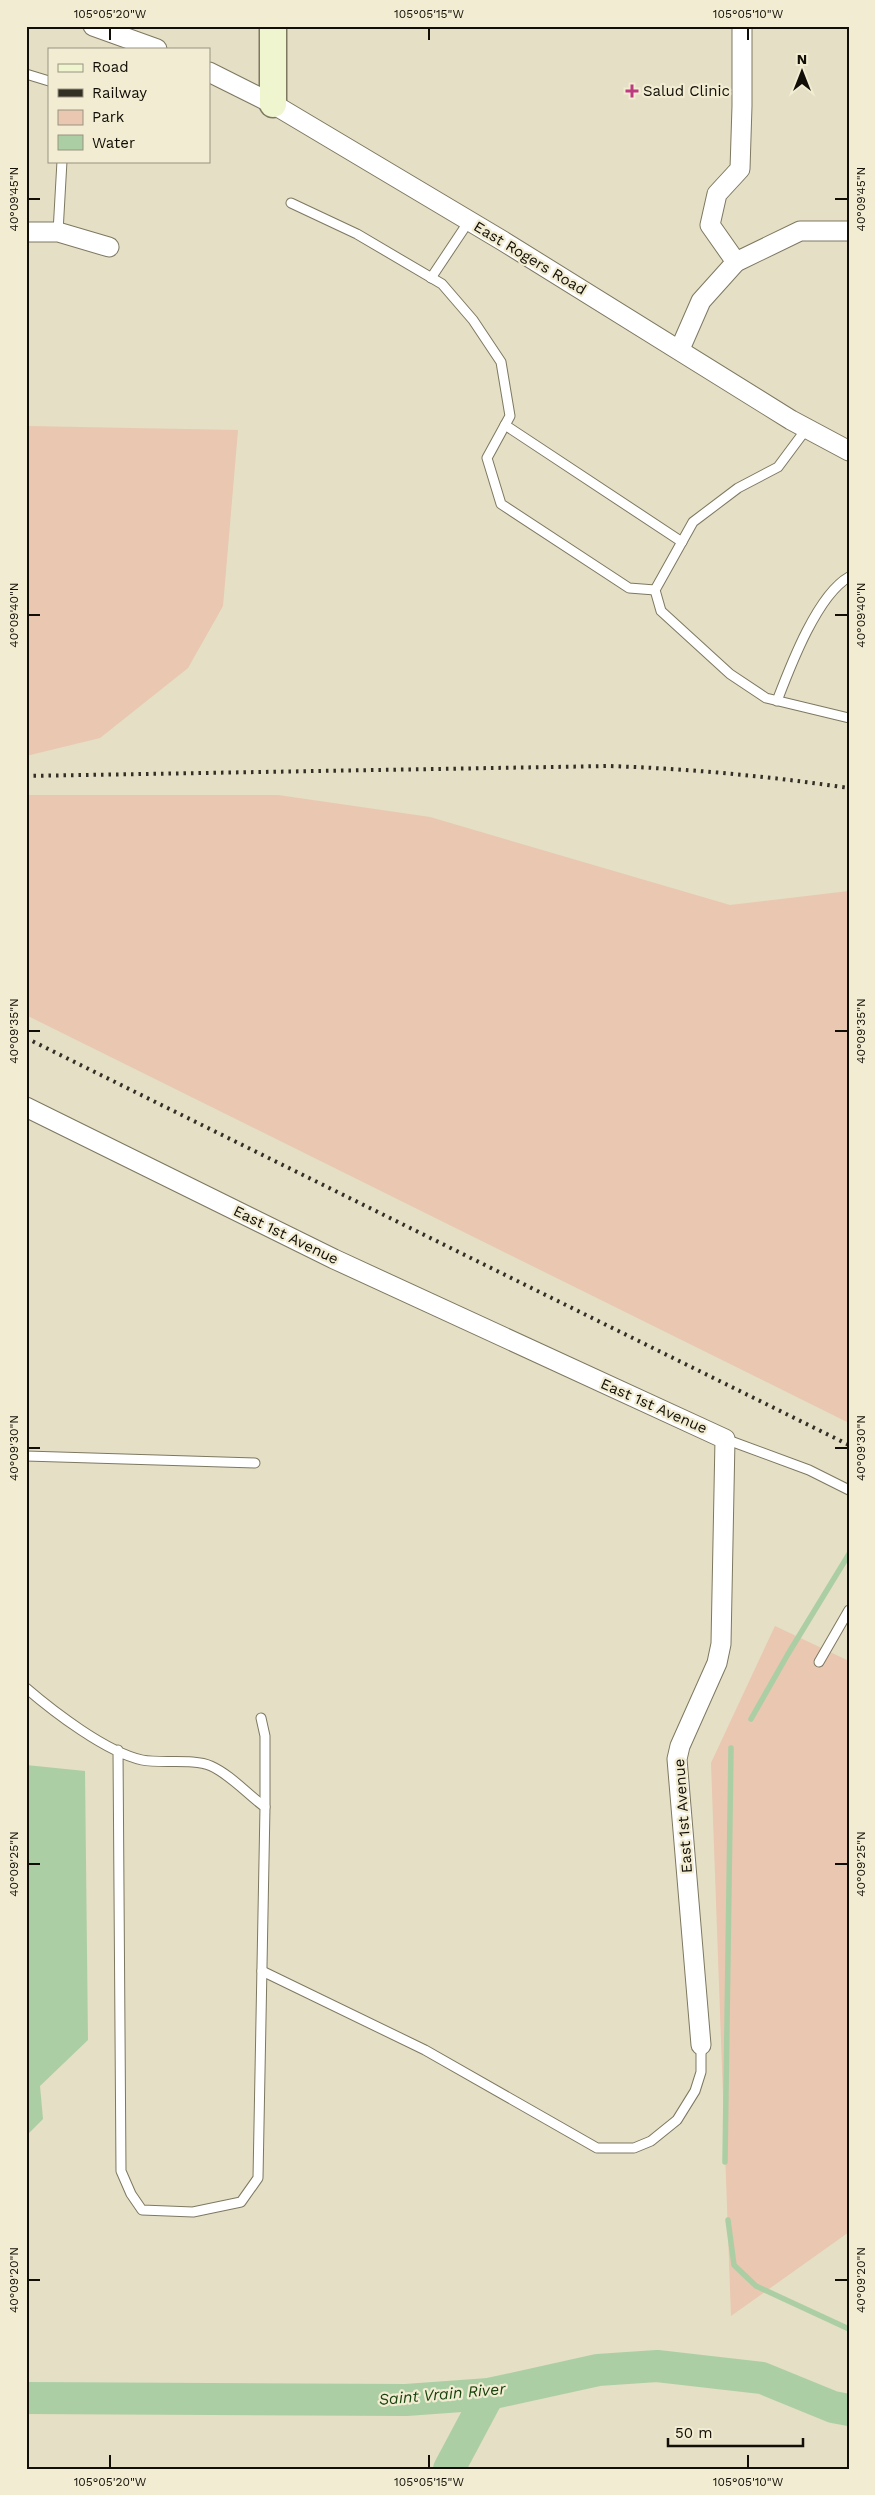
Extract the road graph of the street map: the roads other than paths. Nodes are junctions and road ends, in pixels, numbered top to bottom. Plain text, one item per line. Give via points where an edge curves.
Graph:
1 (93, 26) edge
2 (273, 26) edge
3 (742, 26) edge
4 (154, 48) edge
5 (210, 72) edge
6 (26, 74) edge
7 (48, 81) edge
8 (273, 104) junction
9 (62, 162) edge
10 (291, 203) dead end
11 (469, 221) junction
12 (849, 231) edge
13 (26, 232) edge
14 (58, 232) junction
15 (109, 247) dead end
16 (736, 262) junction
17 (431, 278) junction
18 (680, 349) junction
19 (505, 425) junction
20 (807, 428) junction
21 (849, 451) edge
22 (682, 542) junction
23 (849, 576) edge
24 (655, 590) junction
25 (777, 701) junction
26 (849, 718) edge
27 (26, 1107) edge
28 (725, 1439) junction
29 (26, 1456) edge
30 (255, 1463) dead end
31 (849, 1490) edge
32 (849, 1610) edge
33 (820, 1662) dead end
34 (26, 1688) edge
35 (261, 1718) dead end
36 (118, 1750) junction
37 (265, 1807) junction
38 (262, 1971) junction
39 (701, 2045) joint

1 - 4 street
2 - 8 street
3 - 16 street via 740,169 718,194 710,225
5 - 8 street, East Rogers Road
6 - 7 lane
8 - 11 street, East Rogers Road
9 - 14 lane
10 - 17 lane via 357,234
11 - 17 lane
11 - 18 street, East Rogers Road
12 - 16 street via 800,231
13 - 14 street
14 - 15 street
16 - 18 street via 701,301
17 - 19 lane via 442,284 473,320 501,362 510,416
18 - 20 street, East Rogers Road
19 - 22 lane
19 - 24 lane via 487,458 501,504 629,588
20 - 21 street, East Rogers Road
20 - 22 lane via 778,467 738,488 693,522
22 - 24 lane
23 - 25 lane via 822,603 790,666
24 - 25 lane via 661,611 730,674 766,698
25 - 26 lane
27 - 28 street, East 1st Avenue via 334,1259
28 - 31 lane via 809,1470
28 - 39 street, East 1st Avenue via 721,1644 677,1759
29 - 30 lane
32 - 33 lane
34 - 36 lane via 103,1744
35 - 37 lane via 265,1736
36 - 37 lane via 142,1760 208,1764 224,1772
36 - 38 lane via 120,2171 142,2210 193,2212 241,2202 258,2178
37 - 38 lane
38 - 39 lane via 425,2050 597,2148 634,2148 678,2120 695,2091 701,2072

